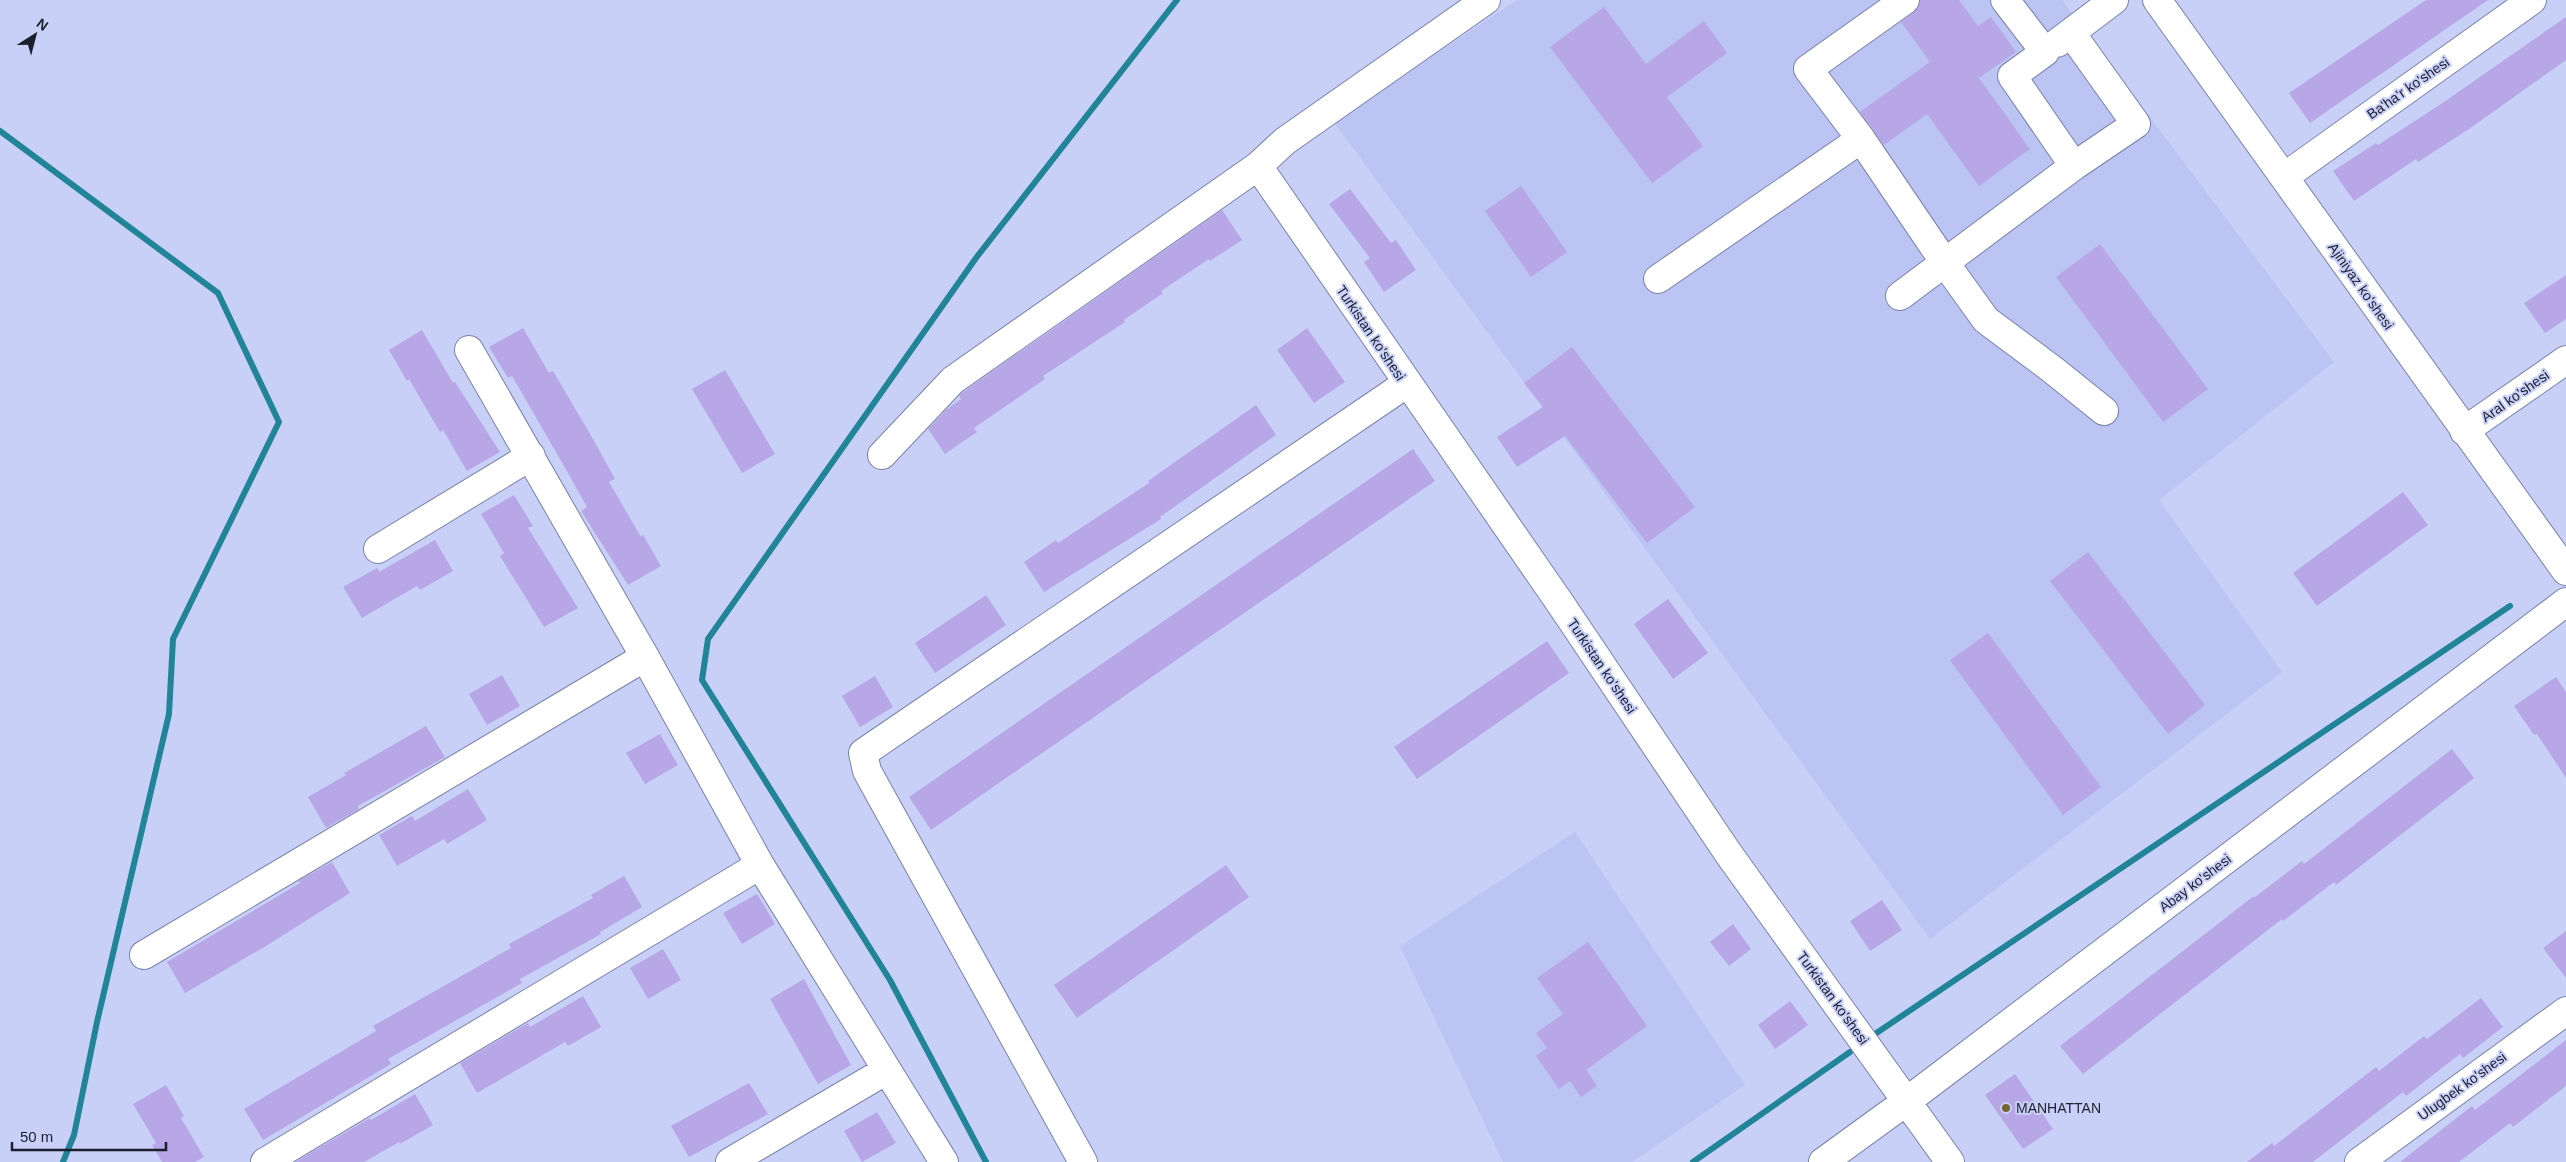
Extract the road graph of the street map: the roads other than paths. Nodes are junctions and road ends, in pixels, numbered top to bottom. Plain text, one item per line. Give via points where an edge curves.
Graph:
1 (1486, 0) edge
2 (1905, 0) edge
3 (2006, 0) edge
4 (2114, 0) edge
5 (2157, 0) edge
6 (2532, 0) edge
7 (2071, 33) junction
8 (2045, 52) junction
9 (1861, 139) junction
10 (1258, 166) junction
11 (2074, 166) junction
12 (2284, 177) junction
13 (1945, 263) junction
14 (1658, 279) dead end
15 (1900, 296) dead end
16 (468, 350) dead end
17 (2566, 360) edge
18 (1406, 384) junction
19 (2104, 412) dead end
20 (2464, 431) junction
21 (882, 455) dead end
22 (531, 456) junction
23 (378, 549) dead end
24 (2566, 571) edge
25 (2566, 602) edge
26 (645, 657) junction
27 (760, 865) junction
28 (144, 955) dead end
29 (2566, 1011) edge
30 (887, 1070) junction
31 (1907, 1101) junction
32 (265, 1162) edge
33 (730, 1162) edge
34 (944, 1162) edge
35 (1083, 1162) edge
36 (1823, 1162) edge
37 (1950, 1162) edge
38 (2359, 1162) edge

1 - 10 street via 1285,141
2 - 9 street via 1808,69
3 - 8 street
4 - 7 street
5 - 12 street, Ajiniyaz ko'shesi
6 - 12 street, Ba'ha'r ko'shesi
7 - 8 street
7 - 11 street via 2136,124
8 - 11 street via 2012,76
9 - 13 street
9 - 14 street
10 - 18 street, Turkistan ko'shesi
10 - 21 street via 953,380
11 - 13 street
12 - 20 street, Ajiniyaz ko'shesi
13 - 15 street
13 - 19 street via 1986,320
16 - 22 street
17 - 20 street, Aral ko'shesi
18 - 31 street, Turkistan ko'shesi via 1560,603 1728,853
18 - 35 street via 863,753 867,771
20 - 24 street, Ajiniyaz ko'shesi
22 - 23 street
22 - 26 street
25 - 31 street, Abay ko'shesi
26 - 27 street
26 - 28 street
27 - 30 street
27 - 32 street
29 - 38 street, Ulugbek ko'shesi
30 - 33 street
30 - 34 street
31 - 36 street, Abay ko'shesi
31 - 37 street, Turkistan ko'shesi

